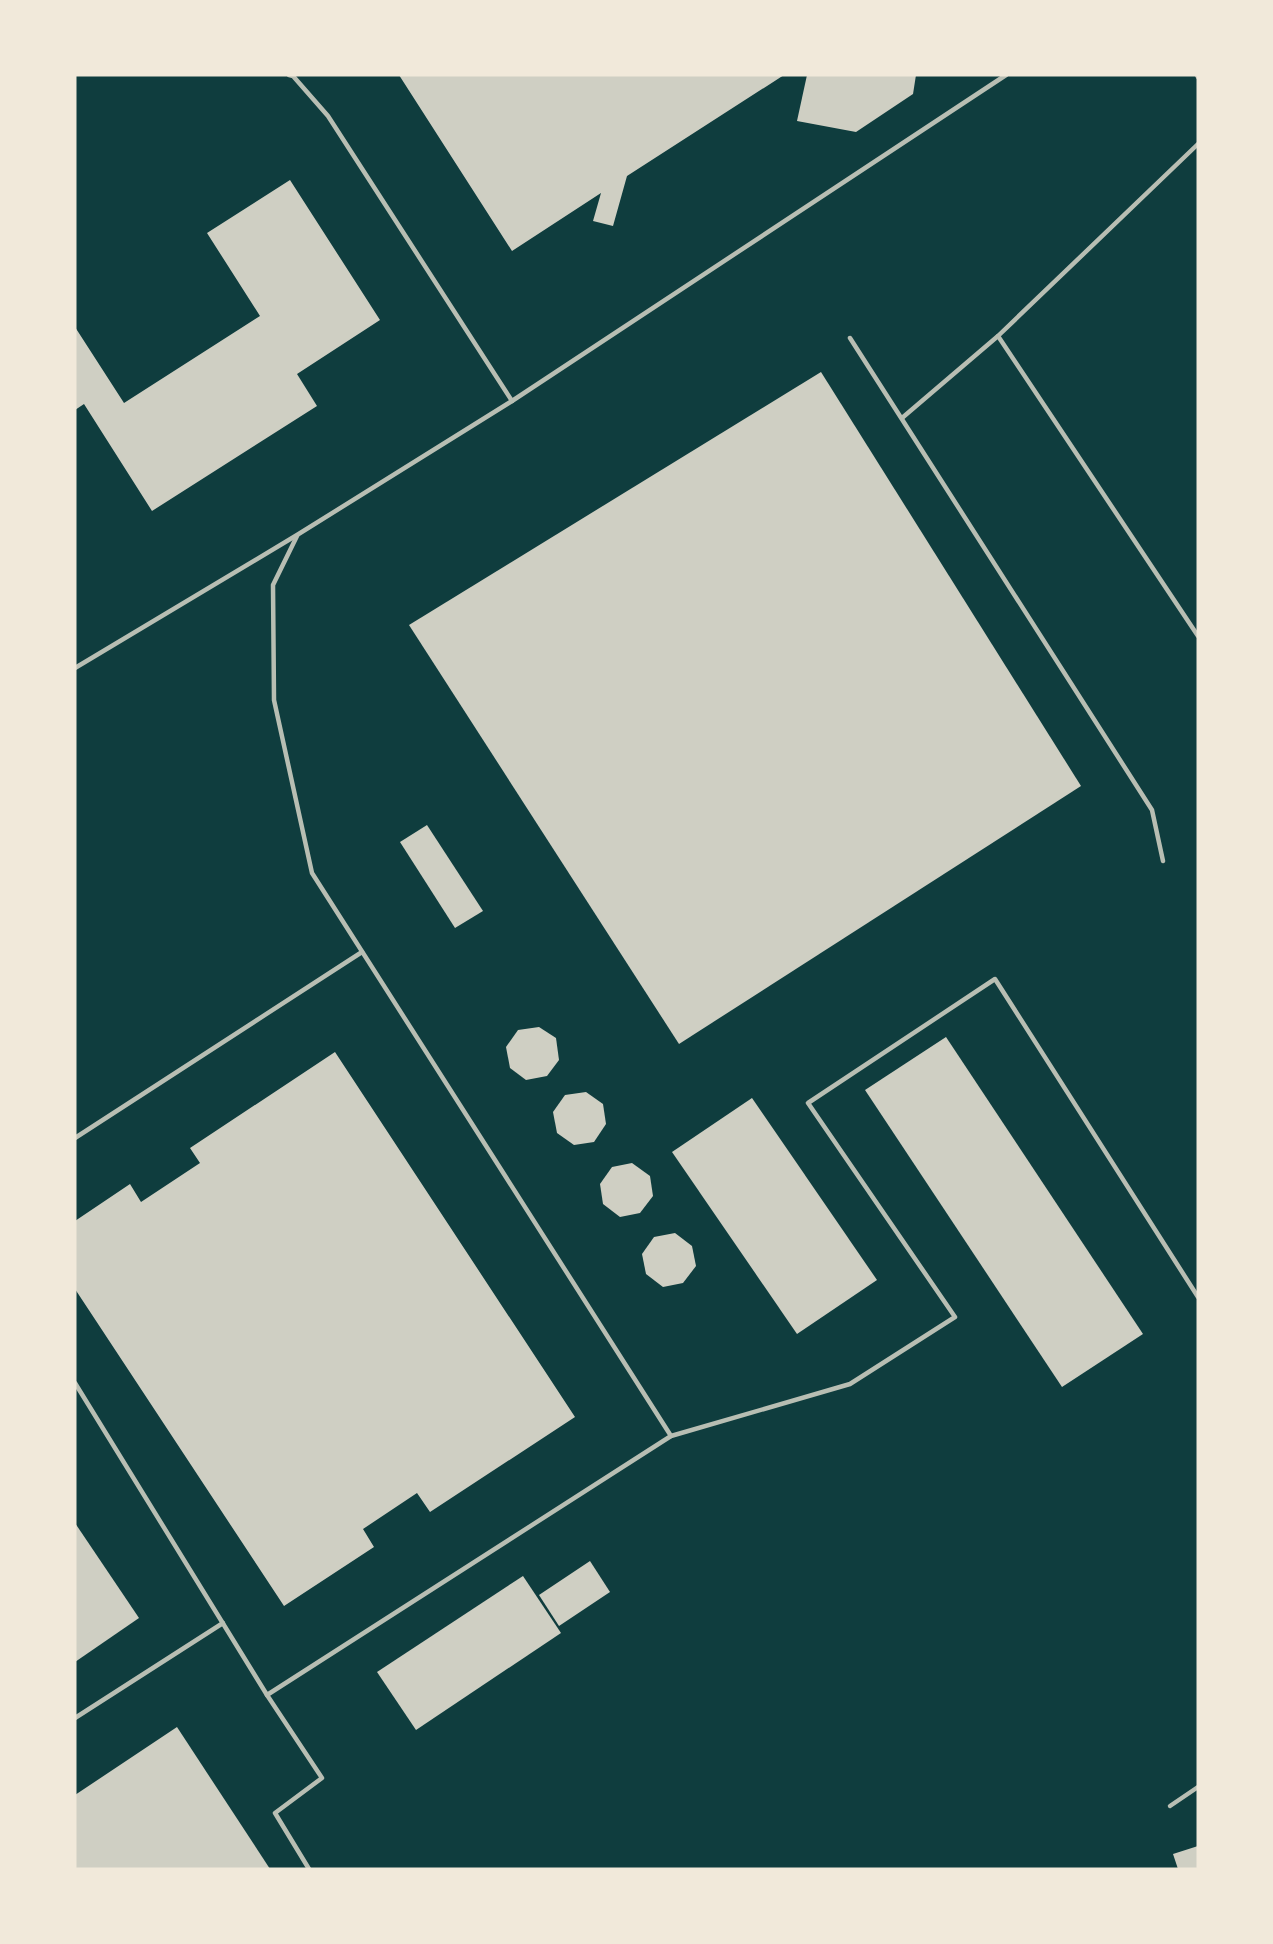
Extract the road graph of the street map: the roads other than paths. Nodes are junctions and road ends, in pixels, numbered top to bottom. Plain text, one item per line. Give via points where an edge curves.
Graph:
1 (289, 75) edge
2 (1006, 75) edge
3 (1198, 144) edge
4 (998, 336) junction
5 (850, 338) dead end
6 (512, 401) junction
7 (902, 418) junction
8 (297, 535) junction
9 (1198, 636) edge
10 (75, 668) edge
11 (1163, 861) dead end
12 (362, 952) junction
13 (75, 1138) edge
14 (1198, 1298) edge
15 (75, 1383) edge
16 (671, 1436) junction
17 (223, 1623) junction
18 (267, 1695) junction
19 (75, 1718) edge
20 (1198, 1787) edge
21 (1170, 1806) dead end
22 (309, 1869) edge

1 - 6 lane via 328,116
2 - 6 lane
3 - 4 lane
4 - 7 lane
4 - 9 lane
5 - 7 lane
6 - 8 lane
7 - 11 lane via 1152,810
8 - 10 lane
8 - 12 lane via 273,585 274,700 312,873
12 - 13 lane
12 - 16 lane
14 - 16 lane via 995,979 808,1103 955,1317 850,1384
15 - 17 lane
16 - 18 lane
17 - 18 lane
17 - 19 lane
18 - 22 lane via 322,1778 275,1812
20 - 21 lane

